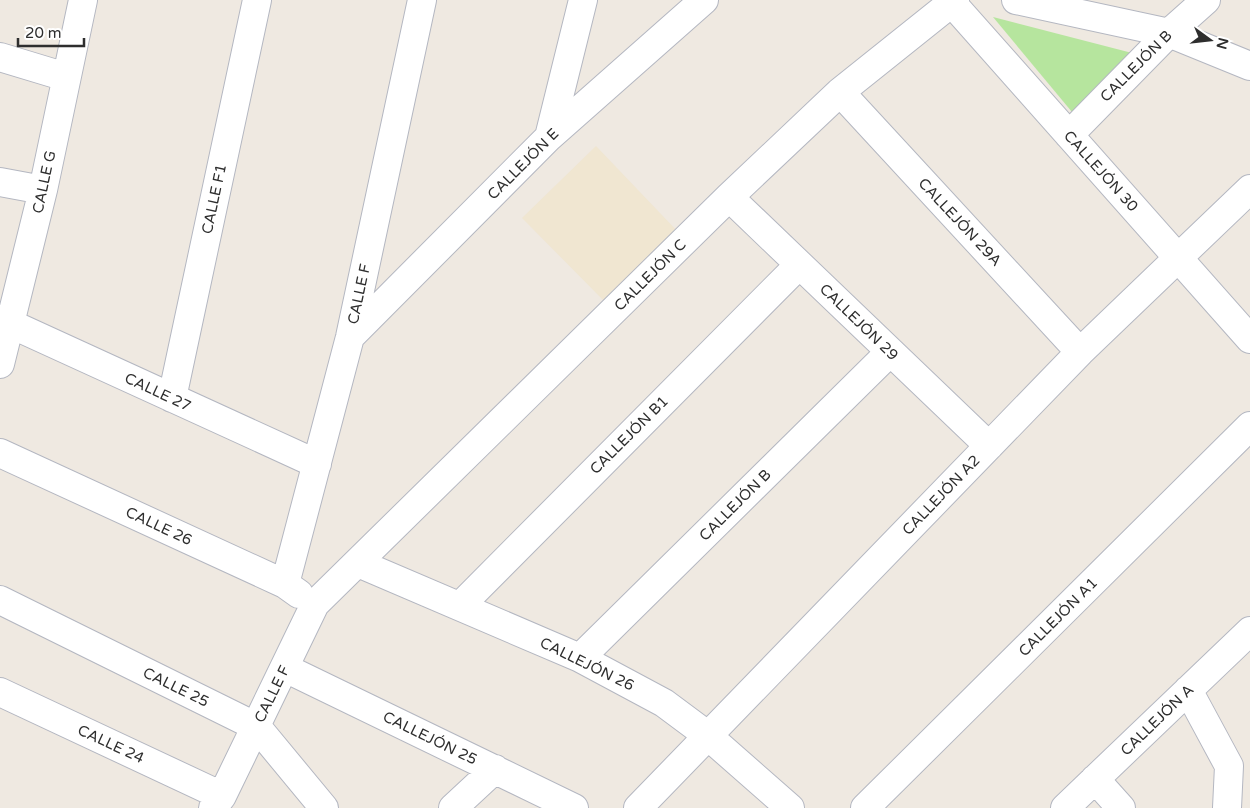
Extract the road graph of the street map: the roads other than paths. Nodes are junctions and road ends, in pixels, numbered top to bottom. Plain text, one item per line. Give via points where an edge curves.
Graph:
1 (83, 0) edge
2 (257, 0) edge
3 (422, 0) edge
4 (583, 0) edge
5 (704, 0) edge
6 (1016, 0) edge
7 (1206, 0) edge
8 (953, 1) edge
9 (1169, 33) junction
10 (0, 56) edge
11 (1250, 66) edge
12 (66, 77) junction
13 (840, 92) junction
14 (1069, 134) junction
15 (549, 137) junction
16 (0, 182) edge
17 (42, 190) junction
18 (1250, 190) edge
19 (729, 197) junction
20 (1178, 258) junction
21 (799, 264) junction
22 (6, 321) edge
23 (350, 337) junction
24 (1250, 339) edge
25 (890, 352) junction
26 (1080, 352) junction
27 (0, 364) edge
28 (172, 398) junction
29 (1250, 426) edge
30 (990, 446) junction
31 (0, 453) edge
32 (317, 464) junction
33 (358, 563) junction
34 (285, 584) junction
35 (0, 600) edge
36 (315, 604) junction
37 (460, 606) junction
38 (1250, 631) edge
39 (580, 658) junction
40 (285, 668) junction
41 (1188, 690) junction
42 (0, 692) edge
43 (256, 727) junction
44 (707, 735) junction
45 (495, 769) junction
46 (1095, 779) junction
47 (217, 802) edge
48 (324, 808) edge
49 (453, 808) edge
50 (574, 808) edge
51 (638, 808) edge
52 (790, 808) edge
53 (865, 808) edge
54 (1065, 808) edge
55 (1121, 808) edge
56 (1227, 808) edge

1 - 12 street, CALLE G
2 - 28 street, CALLE F1
3 - 23 street, CALLE F
4 - 15 street
5 - 15 street, CALLEJÓN E
6 - 9 street
7 - 9 street, CALLEJÓN B
8 - 13 street, CALLEJÓN C
8 - 14 street, CALLEJÓN 30
9 - 11 street
9 - 14 street, CALLEJÓN B
10 - 12 street
12 - 17 street, CALLE G
13 - 19 street, CALLEJÓN C
13 - 26 street, CALLEJÓN 29A
14 - 20 street, CALLEJÓN 30
15 - 23 street, CALLEJÓN E
16 - 17 street
17 - 22 street, CALLE G
18 - 20 street, CALLEJÓN A2
19 - 21 street, CALLEJÓN 29
19 - 33 street, CALLEJÓN C
20 - 24 street, CALLEJÓN 30
20 - 26 street, CALLEJÓN A2
21 - 25 street, CALLEJÓN 29
21 - 37 street, CALLEJÓN B1
22 - 27 street, CALLE G
22 - 28 street, CALLE 27
23 - 32 street, CALLE F
25 - 30 street, CALLEJÓN 29
25 - 39 street, CALLEJÓN B
26 - 30 street, CALLEJÓN A2
28 - 32 street, CALLE 27
29 - 53 street, CALLEJÓN A1
30 - 44 street, CALLEJÓN A2
31 - 34 street, CALLE 26
32 - 34 street, CALLE F
33 - 36 street, CALLE F
33 - 37 street, CALLEJÓN 26
34 - 36 street, CALLE 26
35 - 43 street, CALLE 25
36 - 40 street, CALLE F
37 - 39 street, CALLEJÓN 26
38 - 41 street, CALLEJÓN A
39 - 44 street, CALLEJÓN 26 via 664,703
40 - 43 street, CALLE F
40 - 45 street, CALLEJÓN 25
41 - 46 street, CALLEJÓN A
41 - 56 street via 1229,766
42 - 47 street, CALLE 24
43 - 47 street, CALLE F
43 - 48 street, CALLE 25
44 - 51 street, CALLEJÓN A2
44 - 52 street, CALLEJÓN 26
45 - 49 street
45 - 50 street, CALLEJÓN 25
46 - 54 street, CALLEJÓN A
46 - 55 street

